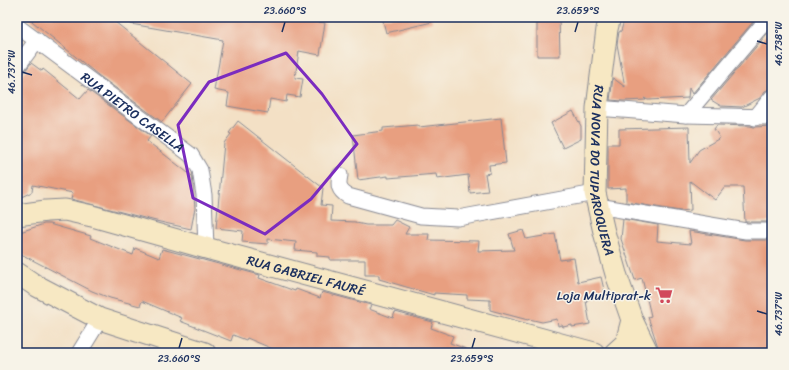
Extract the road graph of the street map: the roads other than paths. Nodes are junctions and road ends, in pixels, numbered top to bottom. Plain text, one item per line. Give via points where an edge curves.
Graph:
1 (610, 17) edge
2 (769, 17) edge
3 (17, 26) edge
4 (37, 40) junction
5 (17, 67) edge
6 (772, 97) edge
7 (597, 108) junction
8 (686, 115) junction
9 (755, 118) junction
10 (772, 118) edge
11 (340, 174) dead end
12 (597, 200) junction
13 (17, 215) edge
14 (772, 231) edge
15 (206, 248) junction
16 (17, 273) edge
17 (100, 319) junction
18 (632, 320) junction
19 (79, 353) edge
20 (205, 353) edge
21 (594, 353) edge
22 (615, 353) edge
23 (648, 353) edge

1 - 7 main road, RUA NOVA DO TUPAROQUERA
2 - 8 street
3 - 4 street, RUA PIETRO CASELLA
4 - 5 street
4 - 15 street, RUA PIETRO CASELLA via 190,155 200,170 204,195
6 - 9 street
7 - 8 street
7 - 12 main road, RUA NOVA DO TUPAROQUERA
8 - 9 street
9 - 10 street
11 - 12 street via 339,189 348,196 421,216 439,218 458,218
12 - 14 street via 746,231
12 - 18 main road, RUA NOVA DO TUPAROQUERA via 616,274
13 - 15 main road, RUA GABRIEL FAURÉ via 65,210
15 - 21 main road, RUA GABRIEL FAURÉ
16 - 17 main road
17 - 19 street
17 - 20 main road
18 - 22 main road via 626,343
18 - 23 main road, RUA NOVA DO TUPAROQUERA

